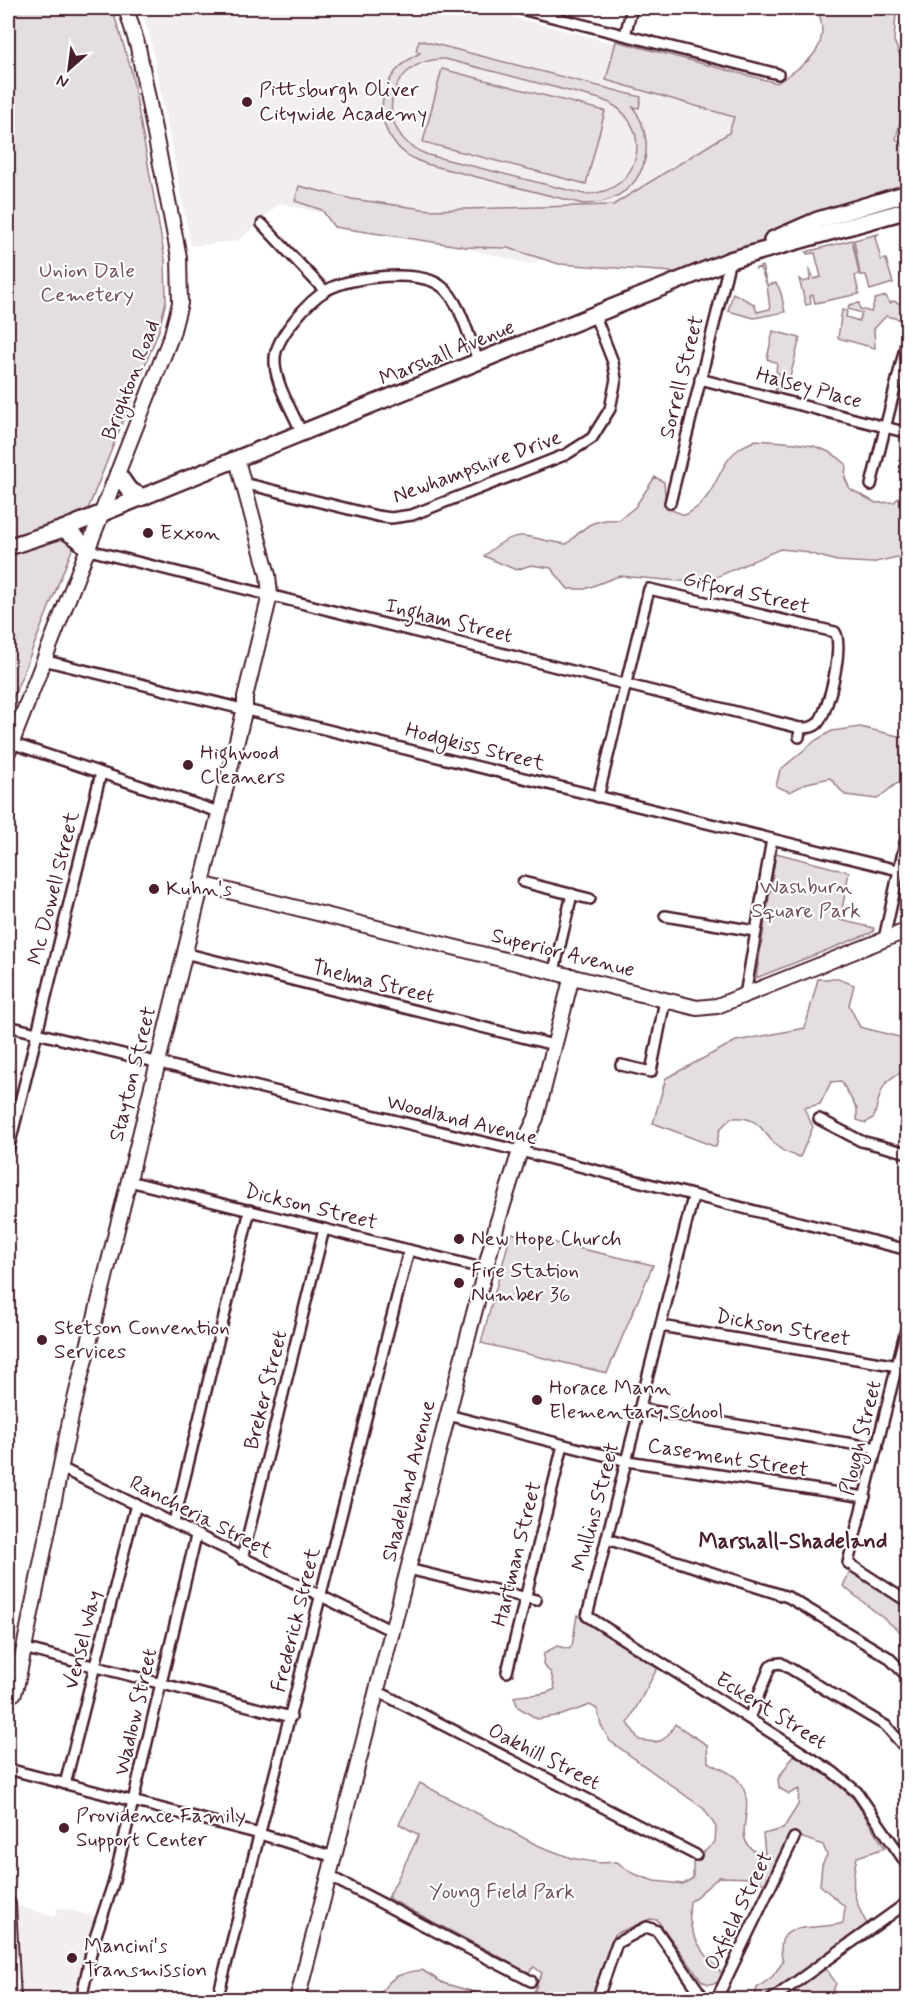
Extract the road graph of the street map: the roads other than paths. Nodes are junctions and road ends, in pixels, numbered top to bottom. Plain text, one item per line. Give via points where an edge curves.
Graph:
1 (126, 8) edge
2 (517, 8) edge
3 (632, 8) edge
4 (625, 35) junction
5 (777, 74) dead end
6 (908, 194) edge
7 (908, 210) edge
8 (262, 224) dead end
9 (730, 260) junction
10 (325, 291) junction
11 (595, 316) junction
12 (908, 336) edge
13 (479, 363) junction
14 (700, 379) junction
15 (885, 427) junction
16 (908, 433) edge
17 (302, 434) junction
18 (237, 460) junction
19 (118, 474) junction
20 (243, 483) junction
21 (871, 485) dead end
22 (143, 497) junction
23 (670, 503) dead end
24 (103, 514) junction
25 (63, 530) junction
26 (8, 548) edge
27 (88, 550) junction
28 (270, 595) junction
29 (43, 660) junction
30 (626, 684) junction
31 (245, 708) junction
32 (800, 732) joint
33 (9, 747) edge
34 (101, 773) junction
35 (598, 797) junction
36 (219, 812) junction
37 (908, 829) edge
38 (772, 839) junction
39 (898, 870) junction
40 (523, 882) dead end
41 (201, 884) junction
42 (572, 894) junction
43 (590, 899) dead end
44 (665, 915) dead end
45 (908, 930) edge
46 (755, 931) junction
47 (884, 939) junction
48 (184, 953) junction
49 (554, 971) junction
50 (572, 976) junction
51 (745, 994) junction
52 (665, 1000) junction
53 (8, 1026) edge
54 (37, 1034) junction
55 (554, 1045) junction
56 (157, 1064) junction
57 (621, 1065) dead end
58 (819, 1119) dead end
59 (8, 1151) edge
60 (520, 1151) junction
61 (908, 1153) edge
62 (129, 1180) junction
63 (693, 1197) junction
64 (250, 1210) junction
65 (324, 1229) junction
66 (409, 1250) junction
67 (908, 1250) edge
68 (486, 1269) junction
69 (908, 1321) edge
70 (661, 1326) junction
71 (898, 1366) junction
72 (641, 1409) junction
73 (448, 1415) junction
74 (563, 1444) junction
75 (877, 1448) junction
76 (627, 1461) junction
77 (59, 1467) junction
78 (865, 1497) junction
79 (136, 1504) junction
80 (174, 1522) junction
81 (196, 1536) junction
82 (607, 1539) junction
83 (242, 1559) junction
84 (408, 1569) junction
85 (320, 1596) junction
86 (525, 1598) junction
87 (536, 1600) dead end
88 (908, 1602) edge
89 (587, 1616) joint
90 (392, 1631) junction
91 (23, 1648) junction
92 (95, 1667) junction
93 (507, 1672) dead end
94 (908, 1677) edge
95 (162, 1684) junction
96 (377, 1691) junction
97 (8, 1696) edge
98 (291, 1717) junction
99 (749, 1718) junction
100 (908, 1751) edge
101 (8, 1769) edge
102 (65, 1784) junction
103 (133, 1803) junction
104 (260, 1834) junction
105 (794, 1838) dead end
106 (696, 1855) dead end
107 (334, 1857) junction
108 (908, 1866) edge
109 (329, 1875) junction
110 (908, 1902) edge
111 (8, 1904) edge
112 (531, 1982) dead end
113 (13, 2000) edge
114 (81, 2000) edge
115 (217, 2000) edge
116 (297, 2000) edge
117 (597, 2000) edge
118 (705, 2000) edge
119 (716, 2000) edge
120 (771, 2000) edge

1 - 19 street, Brighton Road via 146,82 181,288 172,334
2 - 4 street
3 - 4 street
4 - 5 street
6 - 9 main road via 819,220
7 - 9 main road, Marshall Avenue
8 - 10 street
9 - 11 main road, Marshall Avenue
9 - 14 street, Sorrell Street
10 - 13 street via 342,282 369,278 421,277 435,282 453,298
10 - 17 street via 290,326 275,353 277,373
11 - 13 main road, Marshall Avenue
11 - 20 street, Newhampshire Drive via 613,362 615,389 599,429 575,450 398,518
12 - 15 street
13 - 17 main road, Marshall Avenue
14 - 15 street, Halsey Place
14 - 23 street, Sorrell Street
15 - 16 street, Halsey Place
15 - 21 street
17 - 18 main road, Marshall Avenue
18 - 20 street, Stayton Street
18 - 22 main road, Marshall Avenue
19 - 22 main road via 129,490
19 - 24 street, Brighton Road
20 - 28 street, Stayton Street via 270,582
22 - 24 main road, Marshall Avenue
24 - 25 main road, Marshall Avenue
24 - 27 street, Brighton Road
25 - 26 main road, Marshall Avenue
25 - 27 main road
27 - 28 street, Ingham Street
27 - 29 street, Brighton Road
28 - 30 street, Ingham Street
28 - 31 street, Stayton Street
29 - 31 street, Hodgkiss Street
29 - 33 street, Brighton Road
30 - 32 street, Ingham Street
30 - 32 street, Gifford Street via 649,589 835,632 839,646 825,711 813,727
30 - 35 street
31 - 35 street, Hodgkiss Street
31 - 36 street, Stayton Street
33 - 34 street
34 - 36 street
34 - 54 street, Mc Dowell Street
35 - 38 street, Hodgkiss Street
36 - 41 street, Stayton Street
37 - 39 street
38 - 39 street, Hodgkiss Street
38 - 46 street
39 - 47 street
40 - 42 street
41 - 48 street, Stayton Street
41 - 49 street, Superior Avenue
42 - 43 street
42 - 49 street
44 - 46 street
45 - 47 street, Superior Avenue
46 - 51 street
47 - 51 street, Superior Avenue
48 - 55 street, Thelma Street
48 - 56 street, Stayton Street
49 - 50 street, Superior Avenue
50 - 52 street, Superior Avenue
50 - 55 street, Shadeland Avenue
51 - 52 street, Superior Avenue via 708,1008
52 - 57 street via 651,1072
53 - 54 street, Woodland Avenue
54 - 56 street, Woodland Avenue
54 - 59 street, Mc Dowell Street
55 - 60 street, Shadeland Avenue via 536,1118
56 - 60 street, Woodland Avenue
56 - 62 street, Stayton Street
58 - 61 street via 861,1141
60 - 63 street, Woodland Avenue
60 - 68 street, Shadeland Avenue
62 - 64 street, Dickson Street
62 - 77 street, Stayton Street
63 - 67 street, Woodland Avenue
63 - 70 street, Mullins Street
64 - 65 street, Dickson Street
64 - 80 street
65 - 66 street, Dickson Street
65 - 83 street, Breker Street
66 - 68 street, Dickson Street
66 - 85 street, Frederick Street
68 - 73 street, Shadeland Avenue
69 - 71 street, Plough Street
70 - 71 street, Dickson Street
70 - 72 street, Mullins Street
71 - 75 street, Plough Street
72 - 75 street
72 - 76 street, Mullins Street
73 - 74 street, Casement Street
73 - 84 street, Shadeland Avenue
74 - 76 street, Casement Street
74 - 86 street, Hartman Street
75 - 78 street, Plough Street
76 - 78 street, Casement Street
76 - 82 street, Mullins Street
77 - 79 street, Rancheria Street
77 - 91 street, Stayton Street
78 - 88 street, Plough Street via 848,1563
79 - 80 street, Rancheria Street
79 - 92 street, Vensel Way
80 - 81 street, Rancheria Street
81 - 83 street, Rancheria Street
81 - 95 street, Wadlow Street
82 - 89 street, Mullins Street
82 - 94 street via 788,1597 888,1657
83 - 85 street, Rancheria Street
84 - 86 street
84 - 90 street, Shadeland Avenue
85 - 90 street, Rancheria Street
85 - 98 street, Frederick Street
86 - 87 street
86 - 93 street, Hartman Street
89 - 99 street, Eckert Street
90 - 96 street, Shadeland Avenue
91 - 92 street
91 - 97 street, Stayton Street via 14,1693
92 - 95 street
92 - 102 street, Vensel Way
95 - 98 street
95 - 103 street, Wadlow Street
96 - 106 street, Oakhill Street
96 - 107 street, Shadeland Avenue
98 - 104 street, Frederick Street
99 - 100 street via 765,1676 778,1662 886,1726
99 - 108 street, Eckert Street via 819,1762 857,1792
101 - 102 street
102 - 103 street
103 - 104 street
103 - 114 street, Wadlow Street
104 - 107 street
104 - 115 street, Frederick Street
105 - 119 street, Oxfield Street
107 - 109 street, Shadeland Avenue
109 - 112 street
109 - 116 street, Shadeland Avenue
110 - 120 street
111 - 113 street
117 - 118 street via 617,1943 647,1927 657,1931

